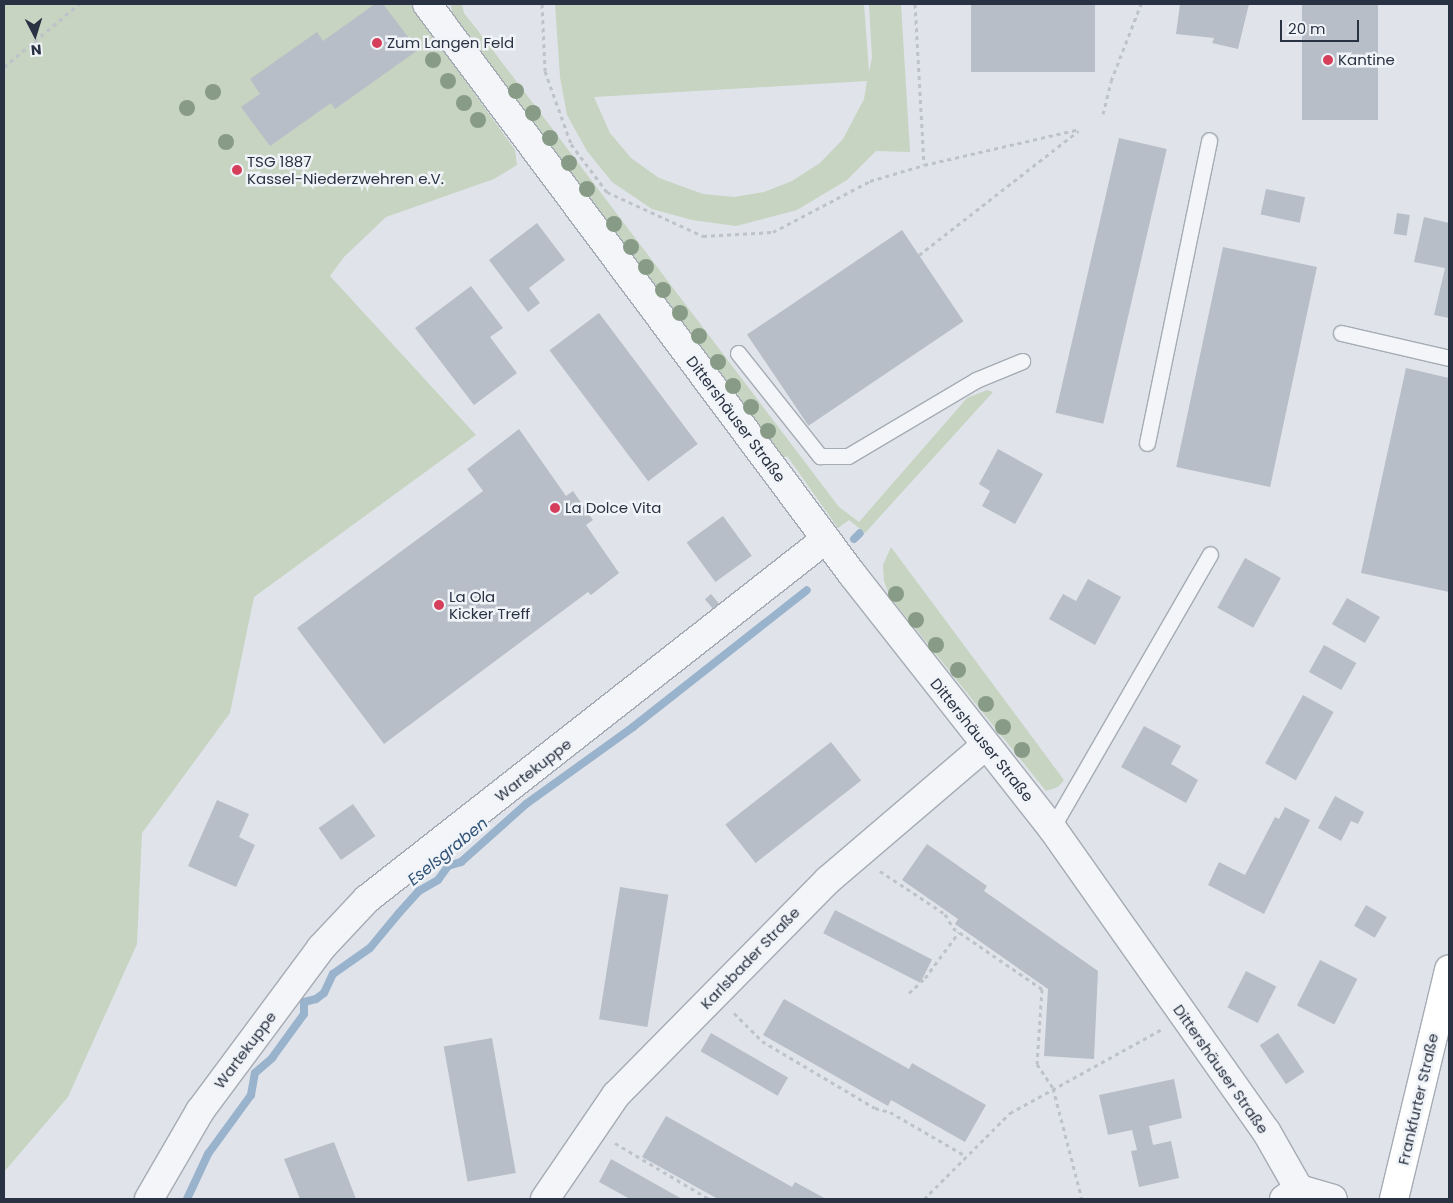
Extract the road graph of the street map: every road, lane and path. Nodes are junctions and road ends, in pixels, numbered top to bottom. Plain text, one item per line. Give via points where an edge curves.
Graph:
1 (79, 4) edge
2 (428, 4) edge
3 (542, 4) edge
4 (915, 4) edge
5 (1142, 4) edge
6 (4, 68) edge
7 (1102, 114) dead end
8 (1209, 140) dead end
9 (924, 165) junction
10 (919, 255) dead end
11 (1341, 333) dead end
12 (738, 352) dead end
13 (1449, 358) edge
14 (1022, 361) dead end
15 (1147, 443) dead end
16 (826, 539) junction
17 (1210, 554) dead end
18 (985, 746) junction
19 (1052, 828) junction
20 (856, 856) junction
21 (959, 932) junction
22 (1449, 970) edge
23 (716, 993) junction
24 (909, 993) dead end
25 (1184, 1017) junction
26 (1053, 1088) junction
27 (593, 1129) junction
28 (966, 1156) junction
29 (1291, 1194) edge
30 (149, 1199) edge
31 (545, 1199) edge
32 (709, 1199) edge
33 (924, 1199) edge
34 (1082, 1199) edge
35 (1333, 1199) edge
36 (1394, 1199) edge

1 - 6 path
2 - 16 street, Dittershäuser Straße
3 - 9 path via 545,71 571,144 607,192 703,236 773,232 870,181
4 - 9 path
5 - 7 path via 1111,81
8 - 15 lane
9 - 10 path via 1080,129
11 - 13 lane
12 - 14 lane via 820,456 848,456 976,380
16 - 18 street, Dittershäuser Straße
16 - 30 street, Wartekuppe via 367,899 321,948 200,1111
17 - 19 lane
18 - 19 street, Dittershäuser Straße
18 - 20 street, Karlsbader Straße
19 - 25 street, Dittershäuser Straße
20 - 21 path via 945,914
20 - 23 street, Karlsbader Straße via 780,926
21 - 24 path via 925,978
21 - 26 path via 1042,989 1037,1064
22 - 36 main road, Frankfurter Straße
23 - 27 street, Karlsbader Straße via 616,1095
23 - 28 path via 762,1041 875,1108 890,1112
25 - 26 path
25 - 29 street, Dittershäuser Straße via 1266,1131
26 - 28 path via 1010,1113
26 - 34 path
27 - 31 street, Karlsbader Straße
27 - 32 path
28 - 33 path
29 - 35 street

